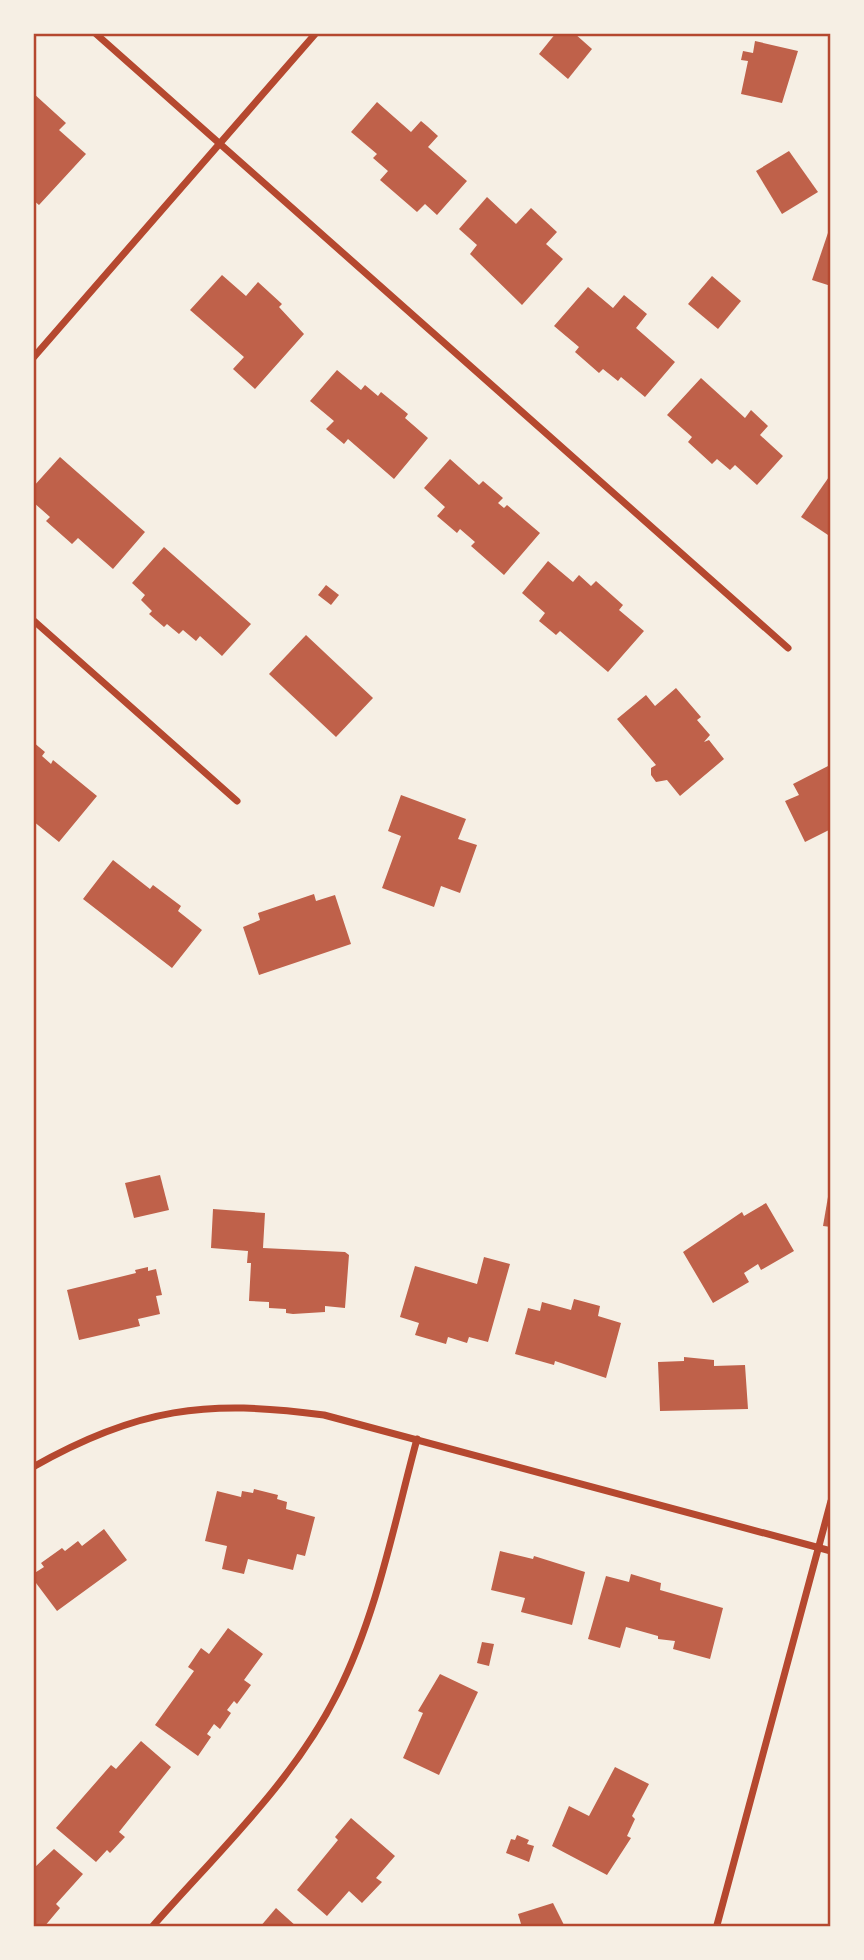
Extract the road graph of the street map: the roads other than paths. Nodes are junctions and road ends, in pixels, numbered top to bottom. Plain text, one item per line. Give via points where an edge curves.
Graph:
1 (95, 33) edge
2 (316, 33) edge
3 (221, 146) junction
4 (33, 358) edge
5 (33, 620) edge
6 (788, 648) dead end
7 (237, 801) dead end
8 (417, 1439) junction
9 (33, 1467) edge
10 (831, 1501) edge
11 (817, 1548) junction
12 (831, 1551) edge
13 (717, 1925) dead end
14 (152, 1927) edge

1 - 3 street
2 - 3 street
3 - 4 street
3 - 6 street
5 - 7 street
8 - 9 street via 324,1415 265,1406 205,1407 130,1421 79,1441
8 - 11 street
8 - 14 street via 381,1574 337,1694 276,1786
10 - 11 street
11 - 12 street
11 - 13 street

